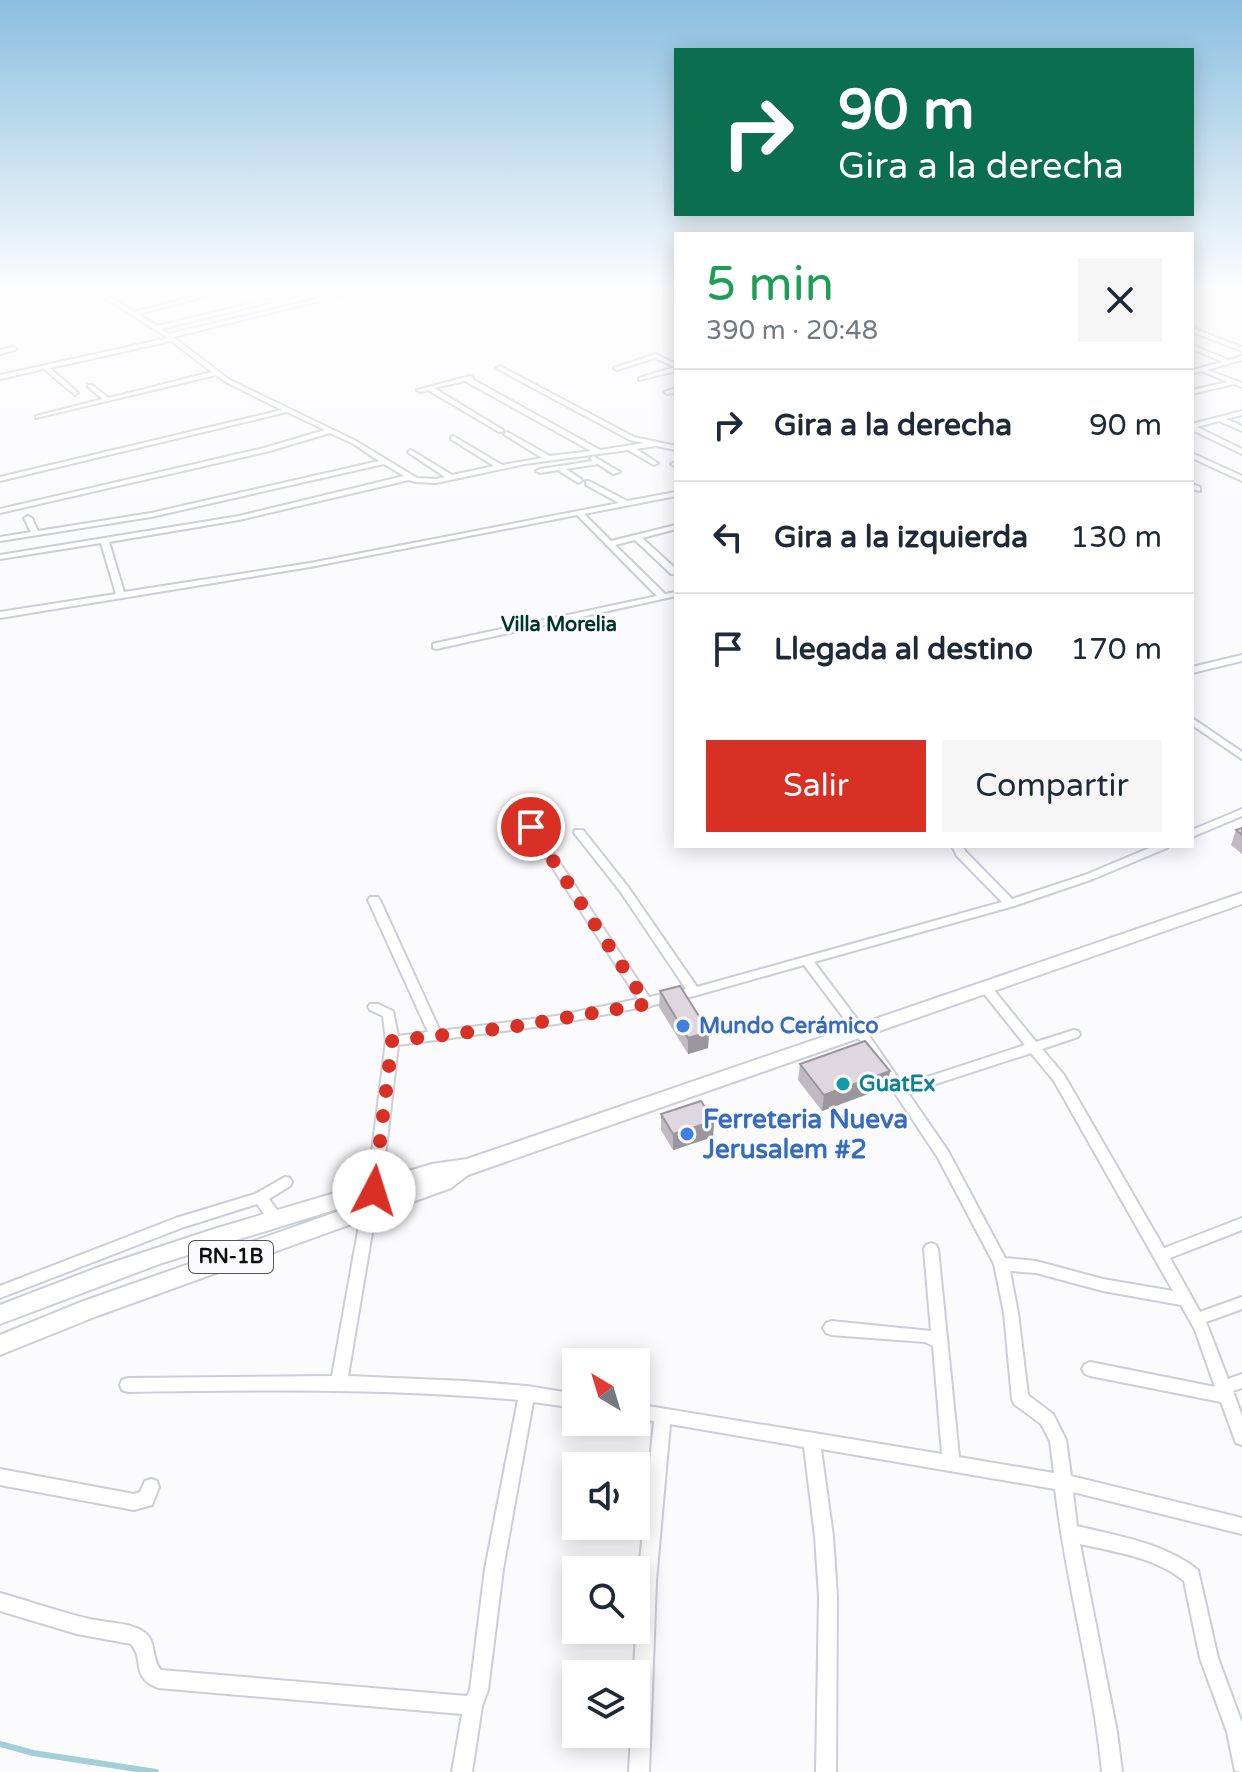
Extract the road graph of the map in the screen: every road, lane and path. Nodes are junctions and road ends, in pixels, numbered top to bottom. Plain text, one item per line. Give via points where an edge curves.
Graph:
1 (21, 372) edge
2 (51, 372) edge
3 (664, 372) edge
4 (1210, 372) edge
5 (216, 373) joint
6 (0, 377) edge
7 (477, 377) dead end
8 (139, 379) dead end
9 (466, 379) junction
10 (641, 379) dead end
11 (1238, 383) edge
12 (533, 384) dead end
13 (90, 386) dead end
14 (152, 388) junction
15 (674, 390) edge
16 (667, 392) dead end
17 (1194, 392) edge
18 (75, 393) dead end
19 (106, 398) junction
20 (284, 411) junction
21 (1242, 413) edge
22 (38, 417) dead end
23 (1222, 419) junction
24 (1194, 426) edge
25 (1194, 428) edge
26 (1242, 428) edge
27 (330, 431) junction
28 (453, 438) dead end
29 (655, 444) junction
30 (628, 447) junction
31 (674, 448) edge
32 (597, 451) junction
33 (411, 452) dead end
34 (587, 452) junction
35 (1242, 452) edge
36 (1194, 456) edge
37 (548, 458) junction
38 (384, 462) junction
39 (599, 462) junction
40 (654, 463) dead end
41 (500, 467) junction
42 (559, 468) junction
43 (540, 471) dead end
44 (616, 472) dead end
45 (407, 478) junction
46 (451, 478) junction
47 (0, 479) edge
48 (1242, 479) edge
49 (578, 481) dead end
50 (589, 483) dead end
51 (674, 494) edge
52 (627, 504) junction
53 (198, 506) junction
54 (0, 511) edge
55 (580, 514) junction
56 (151, 515) junction
57 (28, 518) dead end
58 (208, 524) junction
59 (674, 528) edge
60 (35, 533) junction
61 (155, 533) junction
62 (637, 537) junction
63 (0, 539) edge
64 (105, 542) junction
65 (609, 544) junction
66 (0, 557) edge
67 (674, 572) edge
68 (674, 594) edge
69 (121, 595) junction
70 (663, 597) junction
71 (0, 615) edge
72 (436, 646) dead end
73 (1242, 658) edge
74 (1194, 670) edge
75 (1194, 722) edge
76 (1242, 756) edge
77 (1242, 812) edge
78 (531, 827) dead end
79 (579, 832) dead end
80 (1194, 833) edge
81 (958, 848) dead end
82 (1158, 848) edge
83 (1242, 898) edge
84 (374, 900) dead end
85 (1010, 903) junction
86 (806, 960) junction
87 (985, 987) junction
88 (694, 992) junction
89 (647, 1004) junction
90 (374, 1007) dead end
91 (859, 1030) junction
92 (1074, 1034) dead end
93 (436, 1036) junction
94 (392, 1041) junction
95 (1036, 1047) junction
96 (899, 1091) junction
97 (285, 1182) dead end
98 (260, 1198) junction
99 (371, 1200) junction
100 (275, 1217) junction
101 (1242, 1224) edge
102 (931, 1249) dead end
103 (1161, 1255) junction
104 (1001, 1264) junction
105 (0, 1292) edge
106 (1186, 1299) junction
107 (1242, 1303) edge
108 (0, 1315) edge
109 (1198, 1319) junction
110 (831, 1328) dead end
111 (939, 1342) junction
112 (0, 1345) edge
113 (1090, 1369) dead end
114 (1242, 1381) edge
115 (339, 1382) junction
116 (128, 1385) dead end
117 (1224, 1392) junction
118 (527, 1393) junction
119 (562, 1399) edge
120 (650, 1414) edge
121 (663, 1416) junction
122 (1242, 1438) edge
123 (812, 1443) junction
124 (951, 1461) junction
125 (0, 1477) edge
126 (1062, 1482) junction
127 (151, 1487) dead end
128 (1242, 1526) edge
129 (1069, 1533) junction
130 (0, 1602) edge
131 (473, 1706) junction
132 (1234, 1707) edge
133 (1242, 1764) edge
134 (462, 1772) edge
135 (639, 1772) edge
136 (826, 1772) edge
137 (1112, 1772) edge

1 - 6 street
2 - 18 street
3 - 10 street
4 - 11 street
5 - 14 street
5 - 20 street
7 - 9 street
8 - 14 street
9 - 32 street
9 - 37 street via 425,389
11 - 17 street
12 - 29 street via 632,439
13 - 19 street
14 - 19 street
15 - 16 street
19 - 22 street
20 - 27 street
20 - 47 street
21 - 23 street
23 - 24 street
23 - 26 street
25 - 35 street
27 - 38 street
27 - 54 street
28 - 41 street
29 - 30 street
29 - 31 street
30 - 32 street
30 - 40 street
32 - 34 street
33 - 46 street
34 - 37 street
34 - 39 street
36 - 48 street
37 - 41 street
38 - 45 street
38 - 53 street
39 - 42 street
39 - 44 street
41 - 46 street
42 - 43 street
42 - 49 street
45 - 46 street
45 - 58 street
50 - 52 street
51 - 52 street
52 - 55 street
53 - 56 street
53 - 58 street
55 - 65 street
55 - 69 street
56 - 60 street
56 - 61 street
57 - 60 street
58 - 61 street
59 - 62 street
60 - 63 street
61 - 64 street
62 - 65 street
62 - 67 street
64 - 66 street
64 - 69 street
65 - 70 street
68 - 70 street
69 - 71 street
70 - 72 street
73 - 74 street
75 - 76 street
77 - 80 street
78 - 89 street
79 - 88 street
81 - 85 street
82 - 85 street
83 - 87 highway, RN-1B
84 - 93 street
85 - 86 street
86 - 88 street
86 - 91 street
87 - 91 highway, RN-1B
87 - 95 street
88 - 89 street
89 - 93 street
90 - 94 street via 389,1014
91 - 96 street
91 - 99 highway, RN-1B via 461,1169 444,1182
92 - 95 street
93 - 94 street
94 - 99 street
95 - 96 street
95 - 103 street
96 - 104 street via 955,1175
97 - 98 street
98 - 100 street
98 - 105 street via 181,1222
99 - 100 highway, RN-1B
99 - 112 highway, RN-1B
99 - 115 street
100 - 108 highway, RN-1B via 195,1241
101 - 103 street
102 - 111 street
103 - 106 street
104 - 106 street
104 - 126 street via 1020,1399 1055,1431
106 - 109 street
107 - 109 street
109 - 117 street
110 - 111 street via 927,1336
111 - 124 street
113 - 117 street
114 - 117 street
115 - 116 street
115 - 118 street
117 - 122 street
118 - 119 street
118 - 131 street
120 - 121 street
121 - 123 street
121 - 135 street via 647,1581
123 - 124 street
123 - 136 street via 828,1596
124 - 126 street
125 - 127 street via 134,1502 146,1499
126 - 128 street
126 - 129 street
129 - 132 street via 1153,1556 1192,1576 1209,1658
129 - 137 street
130 - 131 street via 137,1638 149,1672 158,1679
131 - 134 street
132 - 133 street

